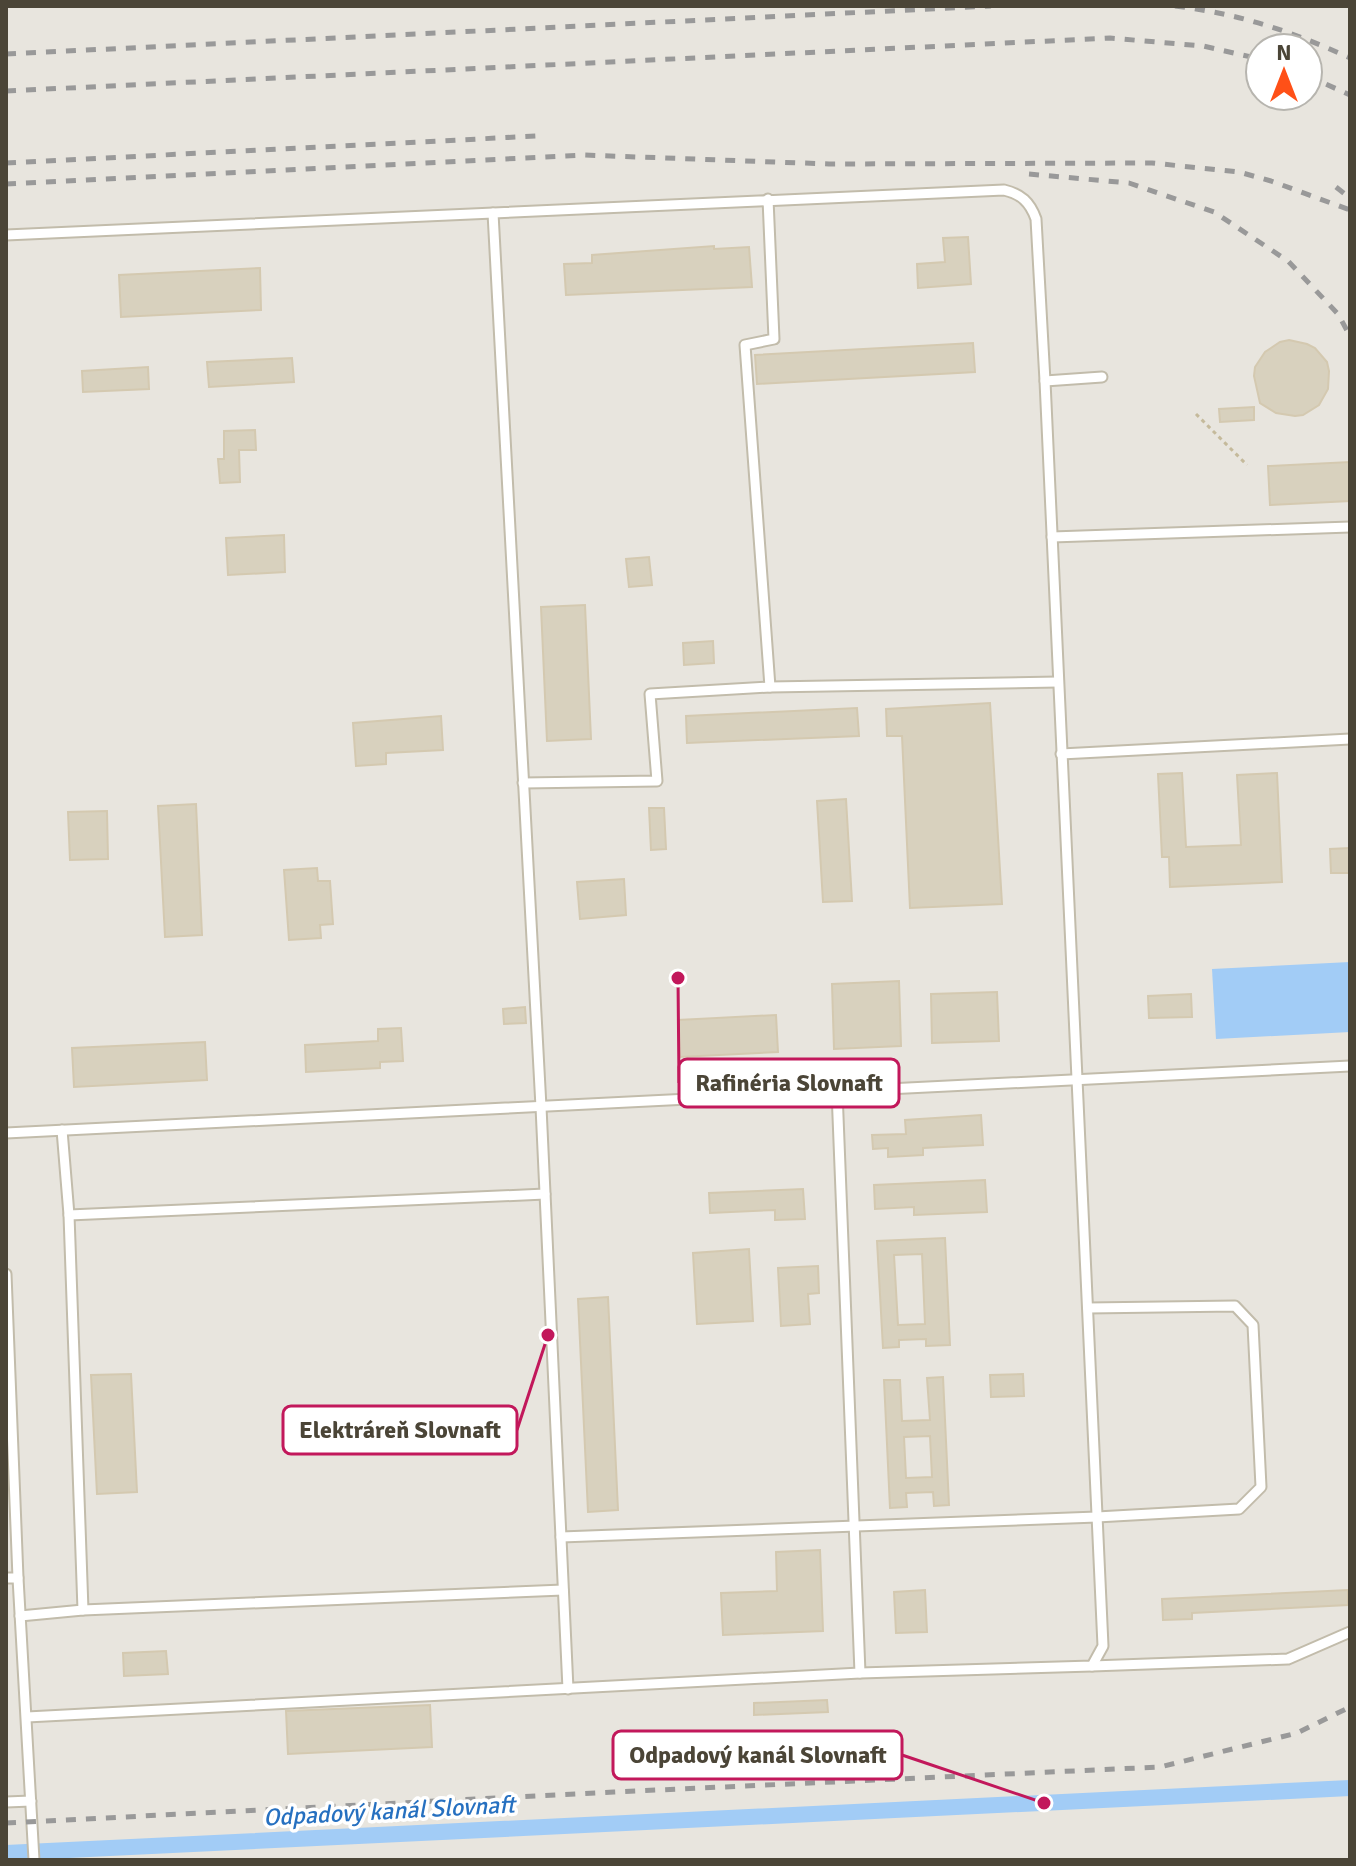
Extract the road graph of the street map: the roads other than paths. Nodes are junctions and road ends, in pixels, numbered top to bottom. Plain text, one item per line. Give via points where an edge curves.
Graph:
1 (768, 199) junction
2 (493, 213) junction
3 (6, 235) edge
4 (1102, 377) dead end
5 (1045, 381) junction
6 (1350, 527) edge
7 (1052, 537) junction
8 (1058, 682) junction
9 (770, 687) junction
10 (1350, 739) edge
11 (1061, 754) junction
12 (523, 783) junction
13 (1350, 1066) edge
14 (1076, 1079) junction
15 (837, 1091) junction
16 (541, 1107) junction
17 (62, 1130) junction
18 (6, 1133) edge
19 (545, 1194) junction
20 (69, 1215) junction
21 (6, 1274) edge
22 (1088, 1308) junction
23 (1097, 1517) junction
24 (853, 1526) junction
25 (561, 1537) junction
26 (6, 1578) edge
27 (18, 1578) junction
28 (563, 1590) junction
29 (83, 1610) junction
30 (20, 1616) junction
31 (1350, 1632) edge
32 (1092, 1666) junction
33 (860, 1673) junction
34 (568, 1689) junction
35 (27, 1717) junction
36 (31, 1801) junction
37 (6, 1802) edge
38 (34, 1860) edge

1 - 2 lane
1 - 5 lane via 1004,190 1025,199 1036,219
1 - 9 lane via 774,339 745,345
2 - 3 lane
2 - 12 lane
4 - 5 lane
5 - 7 lane
6 - 7 lane
7 - 8 lane
8 - 9 lane
8 - 11 lane
9 - 12 lane via 650,694 657,781
10 - 11 lane
11 - 14 lane
12 - 16 lane
13 - 14 lane
14 - 15 lane
14 - 22 lane
15 - 16 lane
15 - 24 lane
16 - 17 lane
16 - 19 lane
17 - 18 lane
17 - 20 lane
19 - 20 lane
19 - 25 lane
20 - 29 lane
21 - 27 lane
22 - 23 lane
22 - 23 lane via 1235,1306 1253,1325 1261,1487 1239,1509
23 - 24 lane
23 - 32 lane via 1103,1646
24 - 25 lane
24 - 33 lane
25 - 28 lane
26 - 27 lane
27 - 30 lane
28 - 29 lane
28 - 34 lane
29 - 30 lane
30 - 35 lane
31 - 32 lane via 1288,1659
32 - 33 lane
33 - 34 lane
34 - 35 lane
35 - 36 lane
36 - 37 lane
36 - 38 lane

